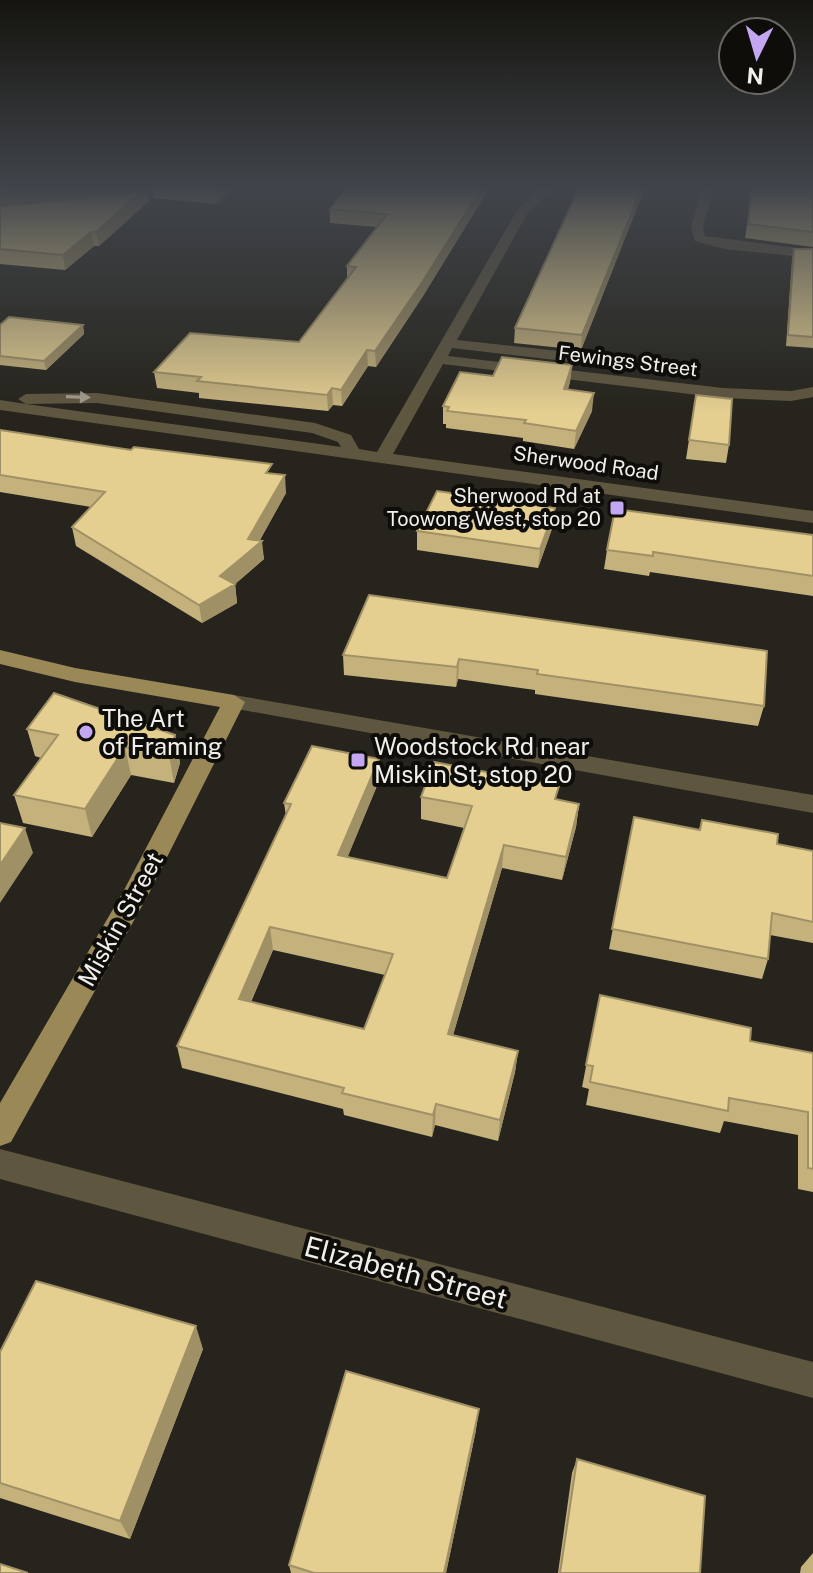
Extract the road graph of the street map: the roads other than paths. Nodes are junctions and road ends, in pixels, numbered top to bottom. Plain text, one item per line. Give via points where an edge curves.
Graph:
1 (493, 263) edge
2 (448, 343) junction
3 (439, 359) junction
4 (651, 366) dead end
5 (813, 392) edge
6 (0, 404) edge
7 (383, 457) junction
8 (813, 517) edge
9 (0, 657) edge
10 (234, 702) junction
11 (813, 804) edge
12 (0, 1132) edge
13 (0, 1164) edge
14 (813, 1380) edge

1 - 2 street
2 - 3 street
2 - 4 street
3 - 5 street, Fewings Street via 723,393
3 - 7 street
6 - 7 street, Sherwood Road
7 - 8 street, Sherwood Road
9 - 10 main road
10 - 11 street
10 - 12 main road, Miskin Street via 134,897
13 - 14 street, Elizabeth Street

